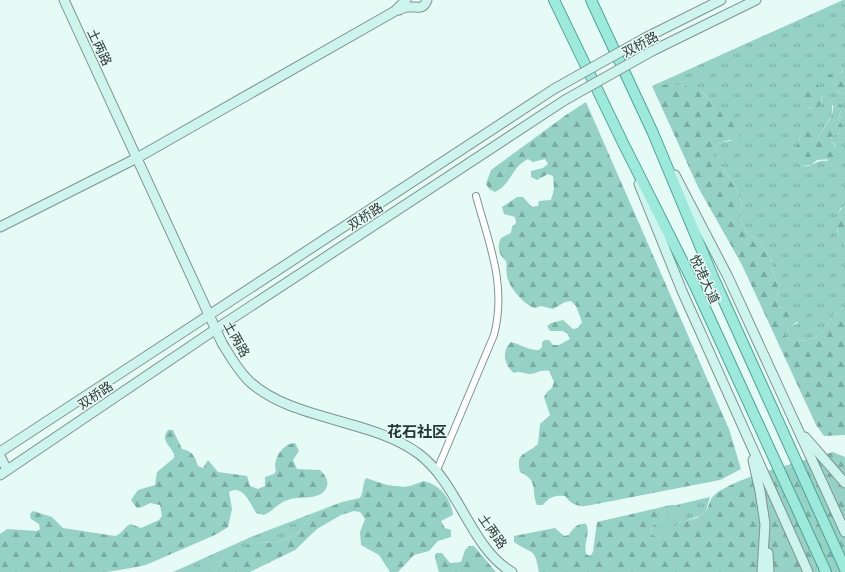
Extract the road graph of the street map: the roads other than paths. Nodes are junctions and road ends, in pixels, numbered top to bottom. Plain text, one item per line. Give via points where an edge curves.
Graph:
1 (64, 0) edge
2 (406, 0) edge
3 (427, 0) edge
4 (554, 0) edge
5 (591, 0) edge
6 (721, 0) edge
7 (756, 0) edge
8 (395, 11) junction
9 (653, 133) junction
10 (623, 143) junction
11 (137, 158) junction
12 (476, 196) dead end
13 (0, 227) edge
14 (209, 315) junction
15 (216, 329) junction
16 (799, 430) junction
17 (747, 437) junction
18 (0, 452) edge
19 (0, 456) edge
20 (437, 470) junction
21 (4, 472) edge
22 (845, 482) edge
23 (765, 524) junction
24 (845, 532) edge
25 (845, 569) edge
26 (512, 572) edge
27 (762, 572) edge
28 (769, 572) edge
29 (808, 572) edge
30 (826, 572) edge

1 - 11 street, 土两路
2 - 8 street
3 - 8 street via 420,8 408,7
4 - 10 main road, 悦港大道
5 - 9 main road, 悦港大道
6 - 14 street, 双桥路, bridge via 645,38 554,89
7 - 15 street, 双桥路, bridge via 652,51 565,100
8 - 11 street
9 - 16 street via 728,277
9 - 25 main road, 悦港大道 via 713,277
10 - 17 street via 682,291
10 - 30 main road, 悦港大道 via 695,286
11 - 13 street
11 - 14 street, 土两路
12 - 20 street via 497,276 498,321
14 - 15 street, 土两路
14 - 18 street, 双桥路
15 - 20 street, 土两路 via 235,365 248,381 266,394 286,404 388,436 419,454
15 - 21 street, 双桥路
16 - 22 street
16 - 24 street
17 - 23 street
17 - 29 street
19 - 21 street
20 - 26 street, 土两路 via 492,554
23 - 27 street
23 - 28 street

